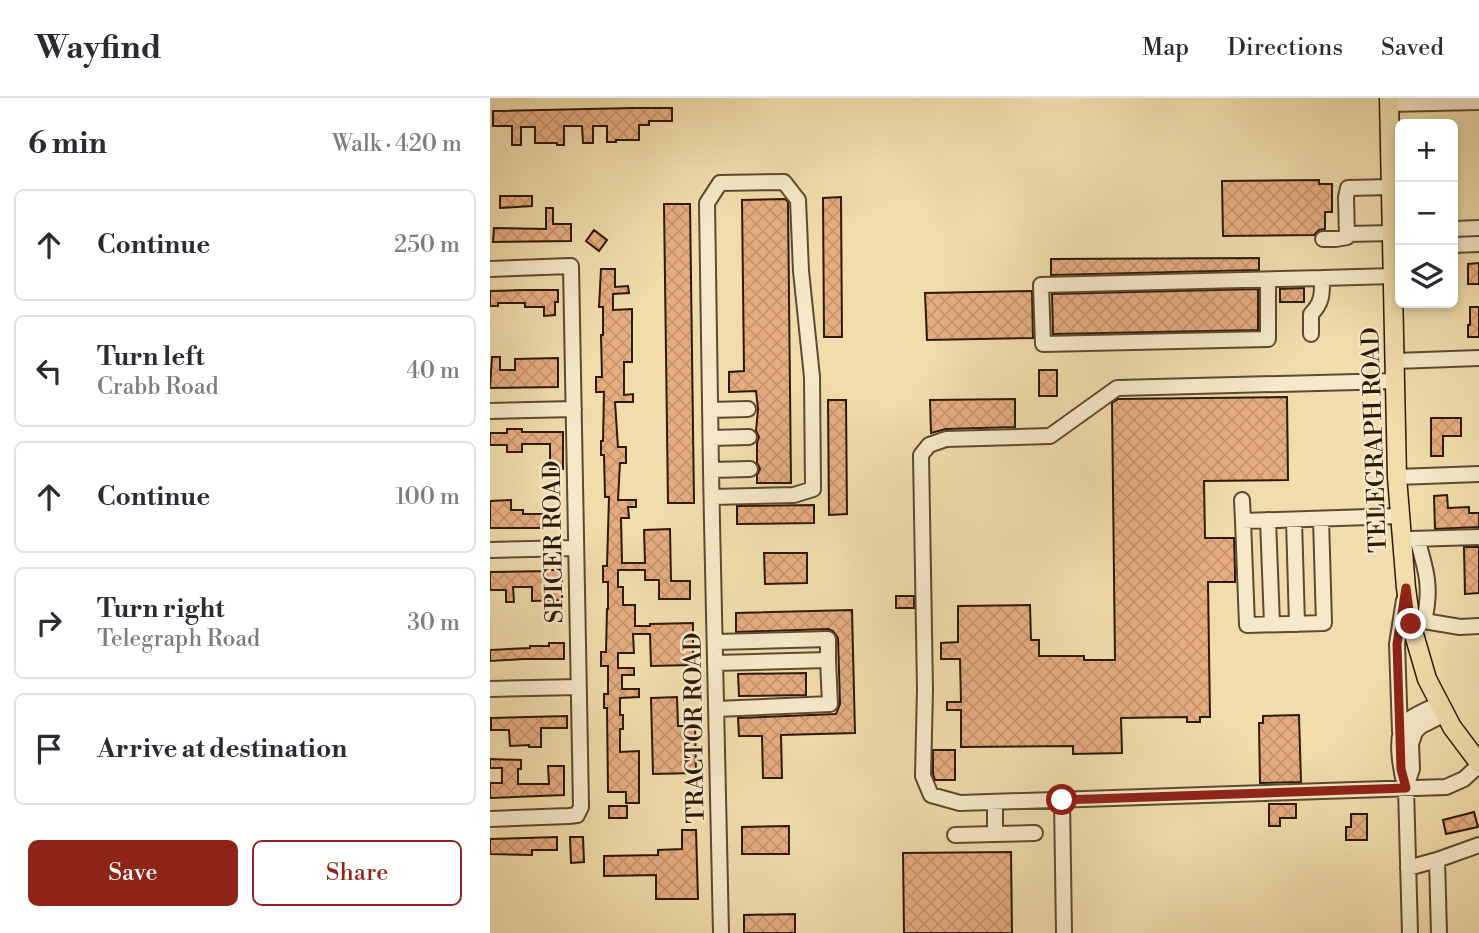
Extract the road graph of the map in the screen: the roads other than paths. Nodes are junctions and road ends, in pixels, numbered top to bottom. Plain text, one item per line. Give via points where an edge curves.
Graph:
1 (1389, 101) edge
2 (1479, 102) edge
3 (1395, 137) edge
4 (1394, 194) edge
5 (1479, 228) edge
6 (1458, 229) edge
7 (1347, 234) junction
8 (1395, 238) edge
9 (1323, 239) dead end
10 (1479, 244) edge
11 (1458, 245) edge
12 (490, 269) edge
13 (1393, 276) junction
14 (1322, 278) junction
15 (1268, 280) junction
16 (1311, 334) dead end
17 (1479, 358) edge
18 (1395, 361) junction
19 (1395, 381) junction
20 (574, 409) junction
21 (748, 409) dead end
22 (710, 410) junction
23 (490, 411) edge
24 (749, 437) dead end
25 (711, 438) junction
26 (750, 469) dead end
27 (711, 470) junction
28 (1479, 474) edge
29 (1397, 477) junction
30 (712, 497) junction
31 (1242, 500) dead end
32 (1400, 516) junction
33 (1321, 519) junction
34 (1268, 520) junction
35 (1294, 520) junction
36 (1243, 521) junction
37 (1479, 537) edge
38 (1409, 539) junction
39 (576, 548) junction
40 (490, 550) edge
41 (1406, 588) junction
42 (1418, 622) junction
43 (1272, 624) junction
44 (1297, 624) junction
45 (1479, 626) edge
46 (715, 642) junction
47 (828, 660) junction
48 (715, 663) junction
49 (578, 687) junction
50 (490, 690) edge
51 (716, 709) junction
52 (1442, 709) junction
53 (1400, 732) junction
54 (1479, 764) edge
55 (1406, 788) junction
56 (1062, 800) junction
57 (995, 802) junction
58 (490, 819) edge
59 (1035, 833) dead end
60 (995, 834) junction
61 (955, 835) dead end
62 (1479, 845) edge
63 (1437, 860) junction
64 (1408, 868) junction
65 (721, 933) edge
66 (1064, 933) edge
67 (1410, 933) edge
68 (1439, 933) edge

1 - 2 street
1 - 3 main road, TELEGRAPH ROAD
3 - 4 main road, TELEGRAPH ROAD
4 - 7 street via 1348,188
4 - 8 main road, TELEGRAPH ROAD
5 - 6 street
7 - 8 street
7 - 9 street via 1343,239
8 - 13 main road, TELEGRAPH ROAD
10 - 11 street
12 - 20 street, SPICER ROAD via 571,266
13 - 14 street
13 - 18 main road, TELEGRAPH ROAD
14 - 15 street
14 - 16 street via 1319,306 1311,314
15 - 15 street via 1041,285 1043,344 1268,339
17 - 18 street
18 - 19 main road, TELEGRAPH ROAD
19 - 29 main road, TELEGRAPH ROAD
19 - 57 street via 1117,388 1051,436 946,439 929,445 921,455 923,776 931,795 960,803
20 - 23 street
20 - 39 street, SPICER ROAD
21 - 22 street
22 - 25 street, TRACTOR ROAD
22 - 30 street, TRACTOR ROAD via 707,203 720,183 785,181 798,200 812,377 813,489 794,495
24 - 25 street
25 - 27 street, TRACTOR ROAD
26 - 27 street
27 - 30 street, TRACTOR ROAD
28 - 29 street
29 - 32 main road, TELEGRAPH ROAD
30 - 46 street, TRACTOR ROAD
31 - 36 street
32 - 33 street
32 - 38 main road, TELEGRAPH ROAD
33 - 35 street
33 - 44 street via 1324,623
34 - 35 street
34 - 36 street
34 - 43 street
35 - 44 street
36 - 43 street via 1247,625
37 - 38 street
38 - 41 main road, TELEGRAPH ROAD
38 - 42 street via 1427,570 1429,601
39 - 40 street
39 - 49 street, SPICER ROAD
41 - 42 main road, TELEGRAPH ROAD
41 - 53 street via 1397,644
42 - 45 street
42 - 52 main road, TELEGRAPH ROAD via 1427,679
43 - 44 street
46 - 47 street via 828,639
46 - 48 street, TRACTOR ROAD
47 - 48 street
47 - 51 street via 830,704
48 - 51 street, TRACTOR ROAD
49 - 50 street
49 - 58 street, SPICER ROAD via 581,807 577,815
51 - 65 street, TRACTOR ROAD
52 - 53 street via 1406,722
52 - 54 main road, TELEGRAPH ROAD
52 - 55 street via 1415,732
53 - 55 street
54 - 55 street via 1464,779 1446,787
55 - 56 street
55 - 64 street
56 - 57 street
56 - 66 street
57 - 60 street
59 - 60 street
60 - 61 street
62 - 63 street
63 - 64 street
63 - 68 street
64 - 67 street

